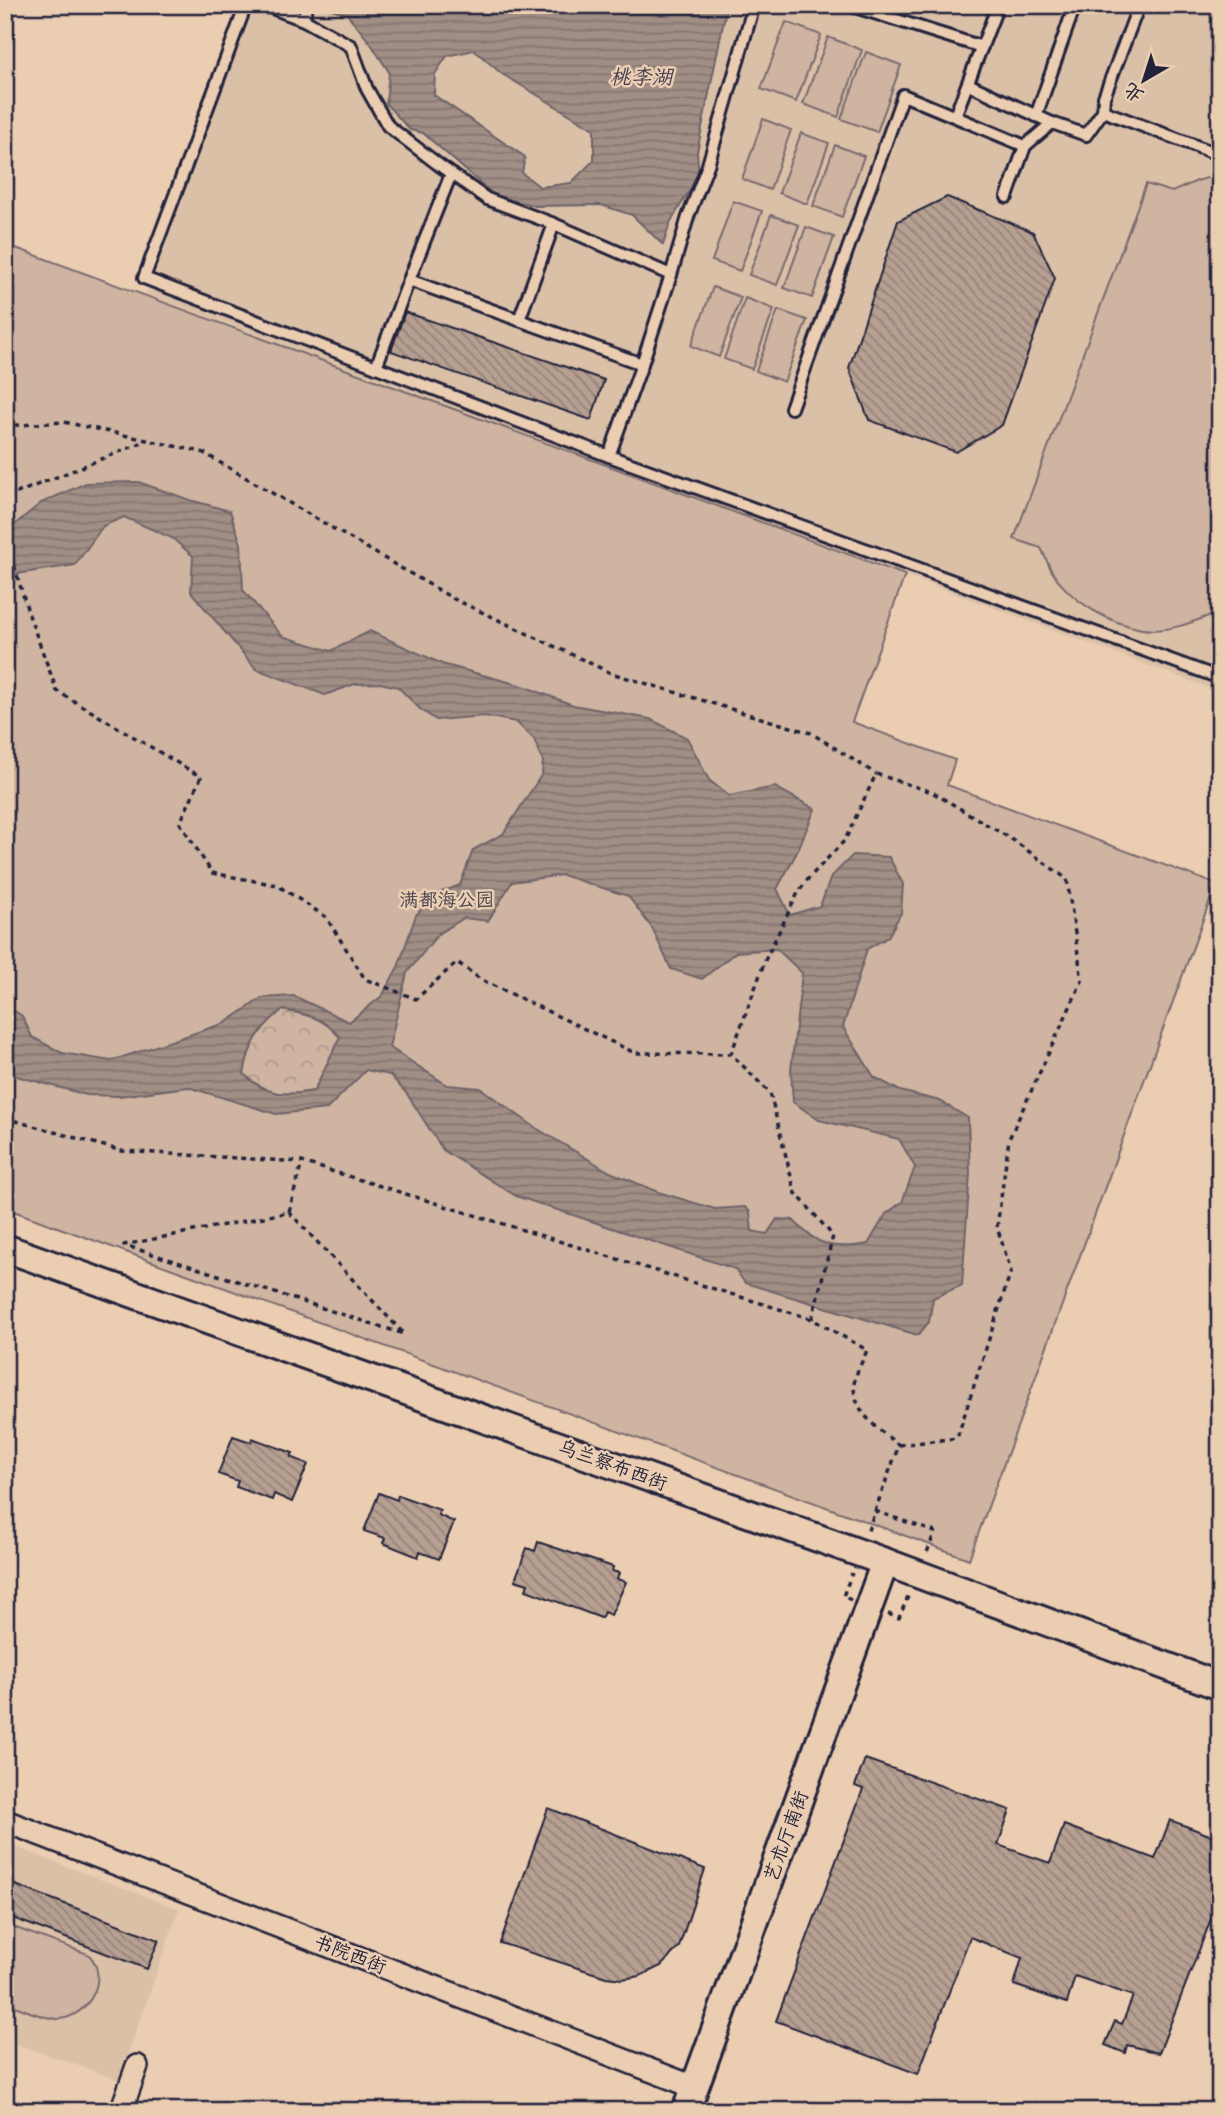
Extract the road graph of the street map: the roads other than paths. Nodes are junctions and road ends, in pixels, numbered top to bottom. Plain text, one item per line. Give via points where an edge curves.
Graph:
1 (246, 5) edge
2 (264, 5) edge
3 (306, 5) edge
4 (754, 5) edge
5 (849, 5) edge
6 (998, 5) edge
7 (1075, 5) edge
8 (1139, 5) edge
9 (304, 20) junction
10 (982, 47) junction
11 (968, 84) junction
12 (1103, 110) junction
13 (955, 116) junction
14 (1036, 116) junction
15 (1052, 123) junction
16 (1025, 146) junction
17 (1219, 154) edge
18 (451, 174) junction
19 (1007, 197) dead end
20 (554, 224) junction
21 (671, 275) junction
22 (409, 280) junction
23 (519, 320) junction
24 (642, 364) junction
25 (376, 367) junction
26 (791, 408) dead end
27 (609, 456) junction
28 (1220, 678) edge
29 (5, 1248) edge
30 (885, 1562) junction
31 (1220, 1686) edge
32 (5, 1821) edge
33 (137, 2066) dead end
34 (690, 2099) edge
35 (121, 2111) edge

1 - 25 lane via 144,278
2 - 9 lane
3 - 9 lane
4 - 21 lane
5 - 10 lane
6 - 10 lane
7 - 14 lane
8 - 12 lane
9 - 18 lane via 351,46 388,127
10 - 11 lane
11 - 13 lane
11 - 14 lane
12 - 15 lane via 1086,135
12 - 17 lane
13 - 16 lane
13 - 26 lane via 903,96
14 - 15 lane
15 - 16 lane
16 - 19 lane
18 - 20 lane via 488,199
18 - 22 lane
20 - 21 lane
20 - 23 lane
21 - 24 lane
22 - 23 lane
22 - 25 lane
23 - 24 lane
24 - 27 lane
25 - 27 lane
27 - 28 lane
29 - 30 street, 乌兰察布西街
30 - 31 street, 乌兰察布西街
30 - 34 street, 艺术厅南街
32 - 34 street, 书院西街
33 - 35 street

